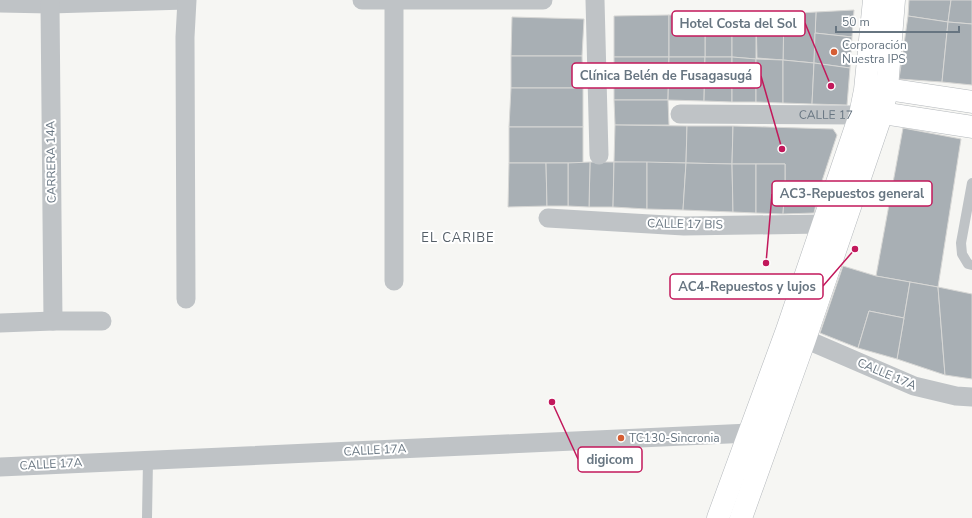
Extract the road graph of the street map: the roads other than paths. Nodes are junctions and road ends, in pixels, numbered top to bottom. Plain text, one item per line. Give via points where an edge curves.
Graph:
1 (146, 0) edge
2 (187, 0) edge
3 (362, 0) edge
4 (394, 0) edge
5 (465, 0) edge
6 (543, 0) edge
7 (595, 0) edge
8 (874, 0) edge
9 (894, 0) edge
10 (0, 3) edge
11 (50, 4) junction
12 (887, 89) junction
13 (865, 90) junction
14 (972, 102) edge
15 (882, 113) junction
16 (680, 114) dead end
17 (860, 115) junction
18 (972, 127) edge
19 (599, 155) dead end
20 (972, 183) edge
21 (548, 218) dead end
22 (823, 224) junction
23 (972, 265) edge
24 (394, 281) dead end
25 (186, 299) dead end
26 (53, 321) junction
27 (102, 321) dead end
28 (0, 324) edge
29 (805, 339) junction
30 (972, 397) edge
31 (750, 433) junction
32 (148, 460) junction
33 (0, 467) edge
34 (147, 518) edge
35 (718, 518) edge
36 (741, 518) edge

1 - 2 street
1 - 11 street
2 - 25 street
3 - 4 street
4 - 5 street
4 - 24 street
5 - 6 street
7 - 19 street
8 - 13 main road
9 - 12 main road
10 - 11 street
11 - 26 street, CARRERA 14A
12 - 13 main road
12 - 14 main road
12 - 15 main road
13 - 17 main road
15 - 17 main road, CALLE 17
15 - 18 main road, CALLE 17
15 - 29 main road
16 - 17 street, CALLE 17
17 - 22 main road
20 - 23 lane via 961,243 962,254 968,264
21 - 22 street, CALLE 17 BIS via 684,226
22 - 31 main road
26 - 27 street
26 - 28 street
29 - 30 street, CALLE 17A via 914,386
29 - 36 main road
31 - 32 street, CALLE 17A
31 - 35 main road
32 - 33 street, CALLE 17A
32 - 34 lane

